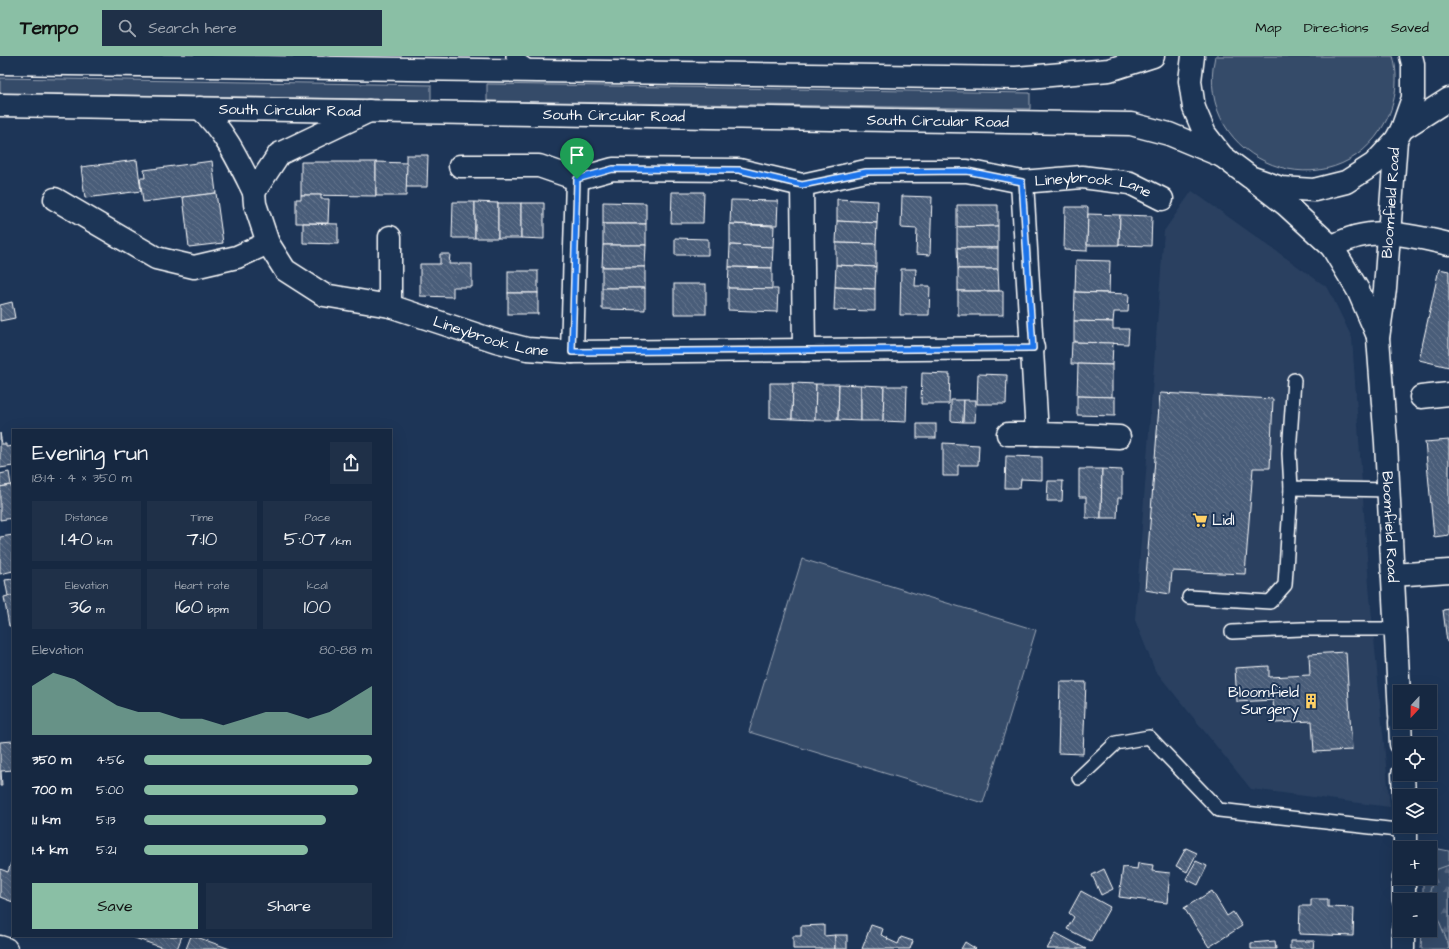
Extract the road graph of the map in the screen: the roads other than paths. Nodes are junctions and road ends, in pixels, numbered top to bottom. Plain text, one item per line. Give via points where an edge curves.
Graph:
1 (513, 56) edge
2 (1153, 56) edge
3 (1193, 56) edge
4 (1411, 56) edge
5 (214, 61) edge
6 (0, 63) edge
7 (535, 71) junction
8 (1449, 99) edge
9 (0, 106) edge
10 (200, 108) junction
11 (369, 111) junction
12 (1399, 134) junction
13 (1222, 156) junction
14 (460, 166) dead end
15 (1250, 177) junction
16 (577, 179) junction
17 (1022, 182) junction
18 (802, 185) junction
19 (254, 192) junction
20 (55, 199) dead end
21 (1162, 199) dead end
22 (1389, 233) junction
23 (390, 237) dead end
24 (268, 243) junction
25 (1449, 244) edge
26 (1332, 247) junction
27 (390, 306) junction
28 (1378, 338) junction
29 (1033, 348) junction
30 (804, 350) junction
31 (572, 352) junction
32 (1294, 380) dead end
33 (1449, 394) edge
34 (1421, 397) dead end
35 (1008, 434) dead end
36 (1037, 434) junction
37 (1119, 437) dead end
38 (1291, 488) junction
39 (1389, 490) junction
40 (1449, 571) edge
41 (1393, 575) junction
42 (1189, 597) dead end
43 (1396, 629) junction
44 (1232, 632) dead end
45 (1399, 685) edge
46 (1079, 778) dead end
47 (1405, 835) edge
48 (1403, 937) edge
49 (0, 947) edge
50 (6, 949) edge
51 (1403, 949) edge

1 - 7 lane
2 - 7 main road via 1109,70 1016,78
3 - 13 main road via 1190,81 1194,108 1205,134
4 - 12 main road via 1413,98
5 - 6 main road
5 - 7 main road
8 - 12 main road
9 - 10 main road, South Circular Road
10 - 11 main road, South Circular Road
10 - 19 main road, Lineybrook Lane via 213,120 234,152
11 - 13 main road, South Circular Road via 1131,124 1169,134
11 - 19 main road via 279,154
12 - 15 main road via 1374,164 1346,182 1314,190 1281,188
12 - 22 main road, Bloomfield Road
13 - 15 main road, Bloomfield Road
14 - 16 main road via 539,166
15 - 26 main road, Bloomfield Road via 1285,204
16 - 18 main road, Lineybrook Lane via 613,169 739,170
16 - 31 main road
17 - 18 main road, Lineybrook Lane via 967,171 866,172
17 - 21 main road, Lineybrook Lane via 1082,177 1130,183
17 - 29 main road, Lineybrook Lane
18 - 30 main road
19 - 24 main road, Lineybrook Lane via 255,204
20 - 24 main road via 156,258 194,267 237,257
22 - 25 main road
22 - 26 main road via 1359,235
22 - 28 main road, Bloomfield Road
23 - 27 main road
24 - 27 main road, Lineybrook Lane via 285,270 324,295
26 - 28 main road, Bloomfield Road via 1358,290
27 - 31 main road, Lineybrook Lane via 527,349
28 - 39 main road, Bloomfield Road
29 - 30 main road, Lineybrook Lane
29 - 36 main road, Lineybrook Lane
30 - 31 main road, Lineybrook Lane
32 - 38 lane via 1289,453
33 - 34 main road
35 - 36 main road
36 - 37 main road
38 - 39 lane
38 - 42 lane via 1285,585 1270,602
39 - 41 main road, Bloomfield Road
40 - 41 main road
41 - 43 main road, Bloomfield Road
43 - 44 lane
43 - 45 main road, Bloomfield Road
46 - 47 lane via 1116,743 1149,737 1220,810
48 - 51 main road
49 - 50 main road

